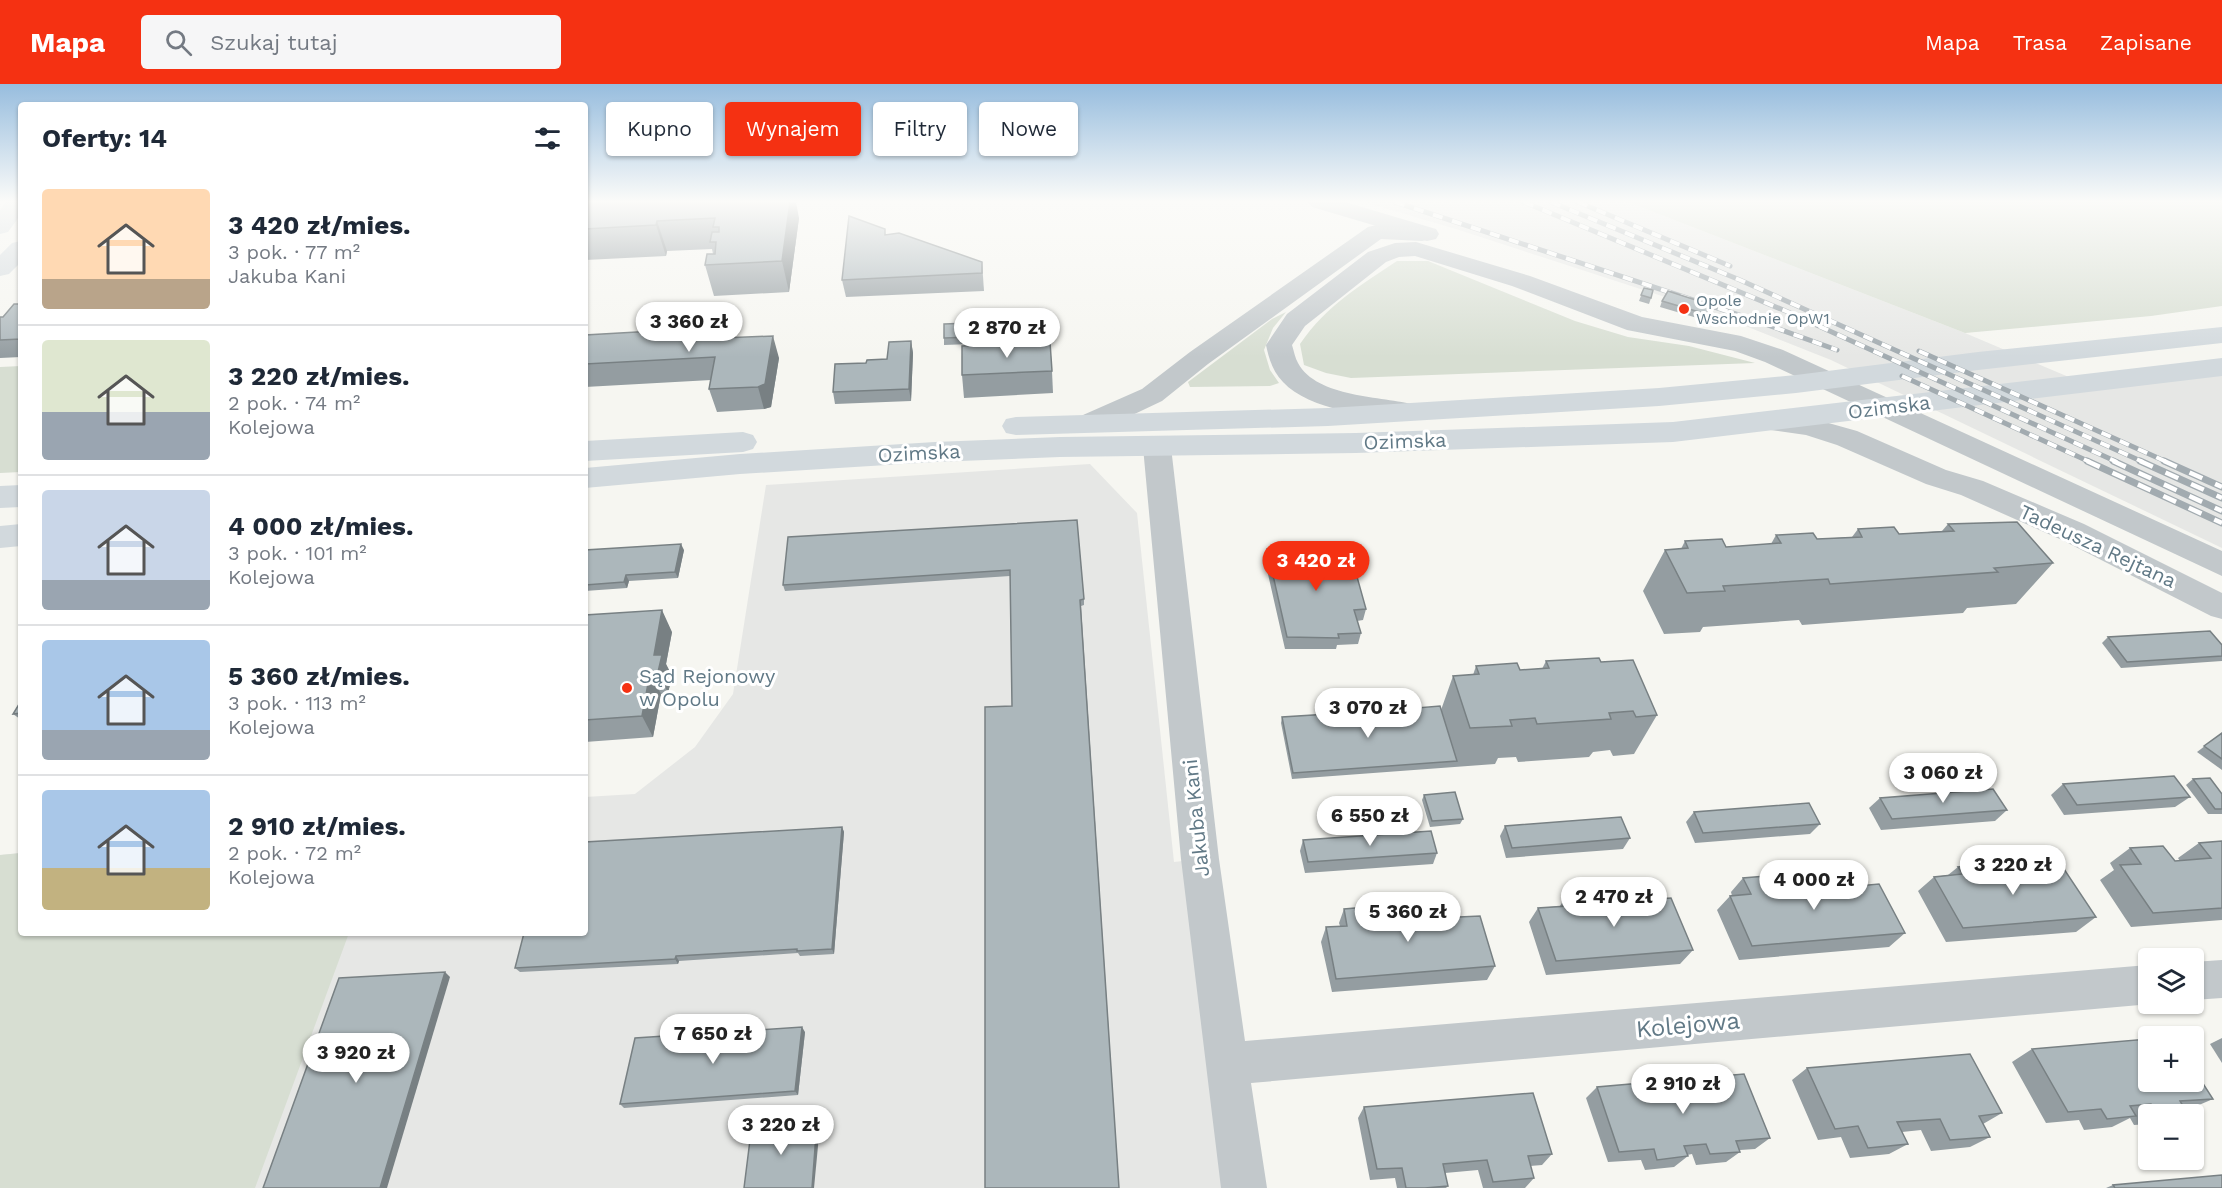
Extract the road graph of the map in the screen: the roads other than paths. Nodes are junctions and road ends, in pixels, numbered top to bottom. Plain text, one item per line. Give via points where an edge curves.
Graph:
1 (1346, 254) edge
2 (1386, 254) edge
3 (1451, 254) edge
4 (2222, 335) edge
5 (2222, 367) edge
6 (1950, 399) junction
7 (1406, 412) junction
8 (1093, 422) junction
9 (1773, 422) junction
10 (1157, 447) junction
11 (588, 451) edge
12 (588, 478) edge
13 (1972, 488) junction
14 (18, 496) edge
15 (0, 497) edge
16 (18, 535) edge
17 (0, 537) edge
18 (2222, 564) edge
19 (2222, 607) edge
20 (2222, 979) edge
21 (2204, 980) edge
22 (2138, 986) edge
23 (1228, 1064) junction
24 (1244, 1188) edge

1 - 8 street via 1152,395
2 - 7 street via 1296,320 1279,345 1284,364 1305,387 1326,396
3 - 18 street via 1636,324 1741,344 1774,356
4 - 7 main road, Ozimska via 1659,397
5 - 6 main road, Ozimska
6 - 9 main road, Ozimska
6 - 13 street, Tadeusza Rejtana via 1935,410 1935,441 1939,456
7 - 8 main road, Ozimska
8 - 11 main road, Ozimska
9 - 10 main road, Ozimska via 1673,432
9 - 13 street, Tadeusza Rejtana via 1807,426 1847,438 1936,477
10 - 12 main road, Ozimska via 935,452
10 - 23 street, Jakuba Kani via 1199,847
13 - 19 street, Tadeusza Rejtana via 2127,558
14 - 15 main road
16 - 17 main road
20 - 21 street
22 - 23 street, Kolejowa
23 - 24 street, Jakuba Kani

